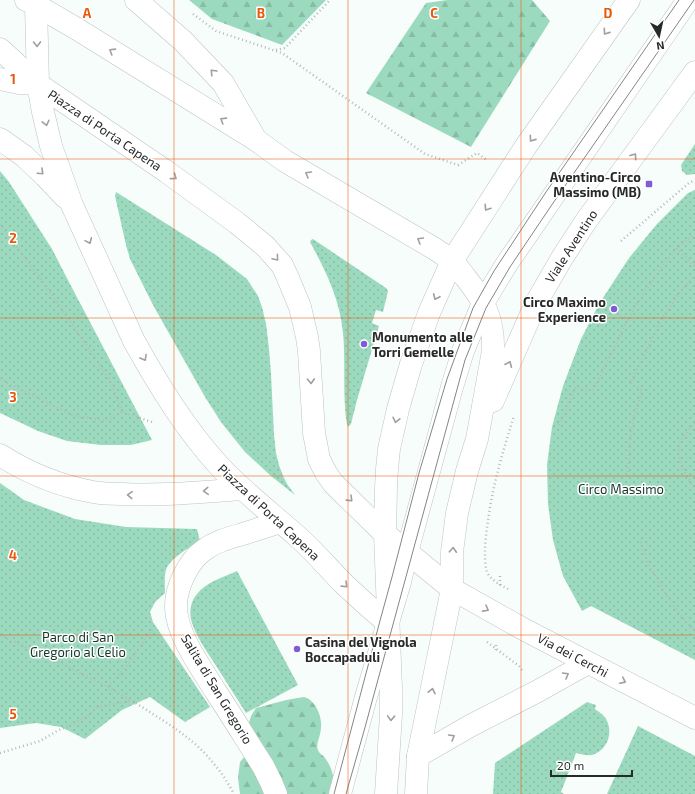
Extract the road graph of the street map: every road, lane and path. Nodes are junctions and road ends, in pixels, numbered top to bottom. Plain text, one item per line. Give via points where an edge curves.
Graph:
1 (136, 0) edge
2 (330, 0) edge
3 (629, 0) edge
4 (688, 0) edge
5 (33, 1) edge
6 (192, 13) dead end
7 (0, 49) edge
8 (275, 50) junction
9 (695, 72) edge
10 (0, 79) edge
11 (38, 84) junction
12 (0, 139) edge
13 (256, 140) junction
14 (477, 153) dead end
15 (695, 180) edge
16 (72, 205) junction
17 (0, 224) edge
18 (695, 234) edge
19 (622, 241) dead end
20 (677, 248) junction
21 (452, 261) junction
22 (695, 267) edge
23 (695, 275) edge
24 (691, 280) junction
25 (695, 283) edge
26 (483, 302) junction
27 (599, 304) dead end
28 (628, 319) junction
29 (0, 379) edge
30 (122, 412) junction
31 (516, 412) dead end
32 (152, 422) dead end
33 (695, 423) edge
34 (559, 425) dead end
35 (477, 439) junction
36 (0, 455) edge
37 (628, 476) dead end
38 (242, 489) junction
39 (695, 489) edge
40 (280, 522) junction
41 (385, 534) junction
42 (641, 542) dead end
43 (407, 552) junction
44 (452, 589) junction
45 (511, 591) dead end
46 (156, 623) dead end
47 (388, 623) junction
48 (695, 631) edge
49 (0, 635) edge
50 (487, 642) dead end
51 (588, 663) junction
52 (523, 671) dead end
53 (107, 686) junction
54 (131, 701) junction
55 (695, 718) edge
56 (0, 753) edge
57 (418, 756) junction
58 (234, 794) edge
59 (276, 794) edge
60 (340, 794) edge
61 (386, 794) edge
62 (416, 794) edge

13 -> 1 main road via 223,83 183,40
2 - 8 path via 285,48
3 -> 21 main road via 526,146
4 - 26 main road
5 -> 11 main road
13 -> 5 main road
6 - 8 path via 216,31
7 - 11 main road
8 - 14 path via 425,154 458,164
35 -> 9 main road, Viale Aventino via 526,325 548,282 581,228
10 - 11 main road
11 -> 16 main road, Piazza di Porta Capena via 52,146
11 -> 41 main road, Piazza di Porta Capena via 231,218 265,246 278,261 296,296 307,337 314,433 322,467 333,482
12 -> 16 main road via 24,156
21 -> 13 main road via 435,248 285,160
15 - 19 path
16 -> 38 main road, Piazza di Porta Capena via 134,341 155,378 199,443
17 - 30 path via 110,380
18 - 20 path
20 - 22 path
20 - 28 path
21 - 26 main road
21 -> 41 main road via 429,313 398,410 389,449
23 - 24 path
24 - 25 path
24 - 37 path via 664,315 630,383 642,390 633,421
26 - 35 main road via 494,338
26 - 43 main road via 452,386
27 - 28 path
28 - 34 path via 593,391 576,387
29 - 30 path via 72,415 106,421
30 - 32 path
31 - 45 path via 494,483 485,546 486,566 490,576
33 - 39 path via 679,446 678,457
44 -> 35 main road via 452,552 457,513
38 -> 36 main road via 149,495 94,492 50,480 16,466
38 - 40 main road, Piazza di Porta Capena
40 -> 47 main road, Piazza di Porta Capena
40 - 59 main road, Salita di San Gregorio via 218,541 203,550 185,572 178,590 176,608 185,640 263,766
41 - 43 main road, Piazza di Porta Capena
41 - 47 main road
42 - 48 path via 648,564 668,597
43 - 44 main road, Piazza di Porta Capena
43 - 47 main road
44 -> 51 main road, Via dei Cerchi
57 -> 44 main road
46 - 53 path via 120,675
47 - 60 main road
47 -> 61 main road via 391,689
49 - 53 path
50 - 52 path
51 -> 55 main road, Via dei Cerchi
57 -> 51 main road
53 - 54 path
54 - 56 path via 98,707 81,720 40,741
54 - 58 path via 175,728 202,751
57 - 62 main road

